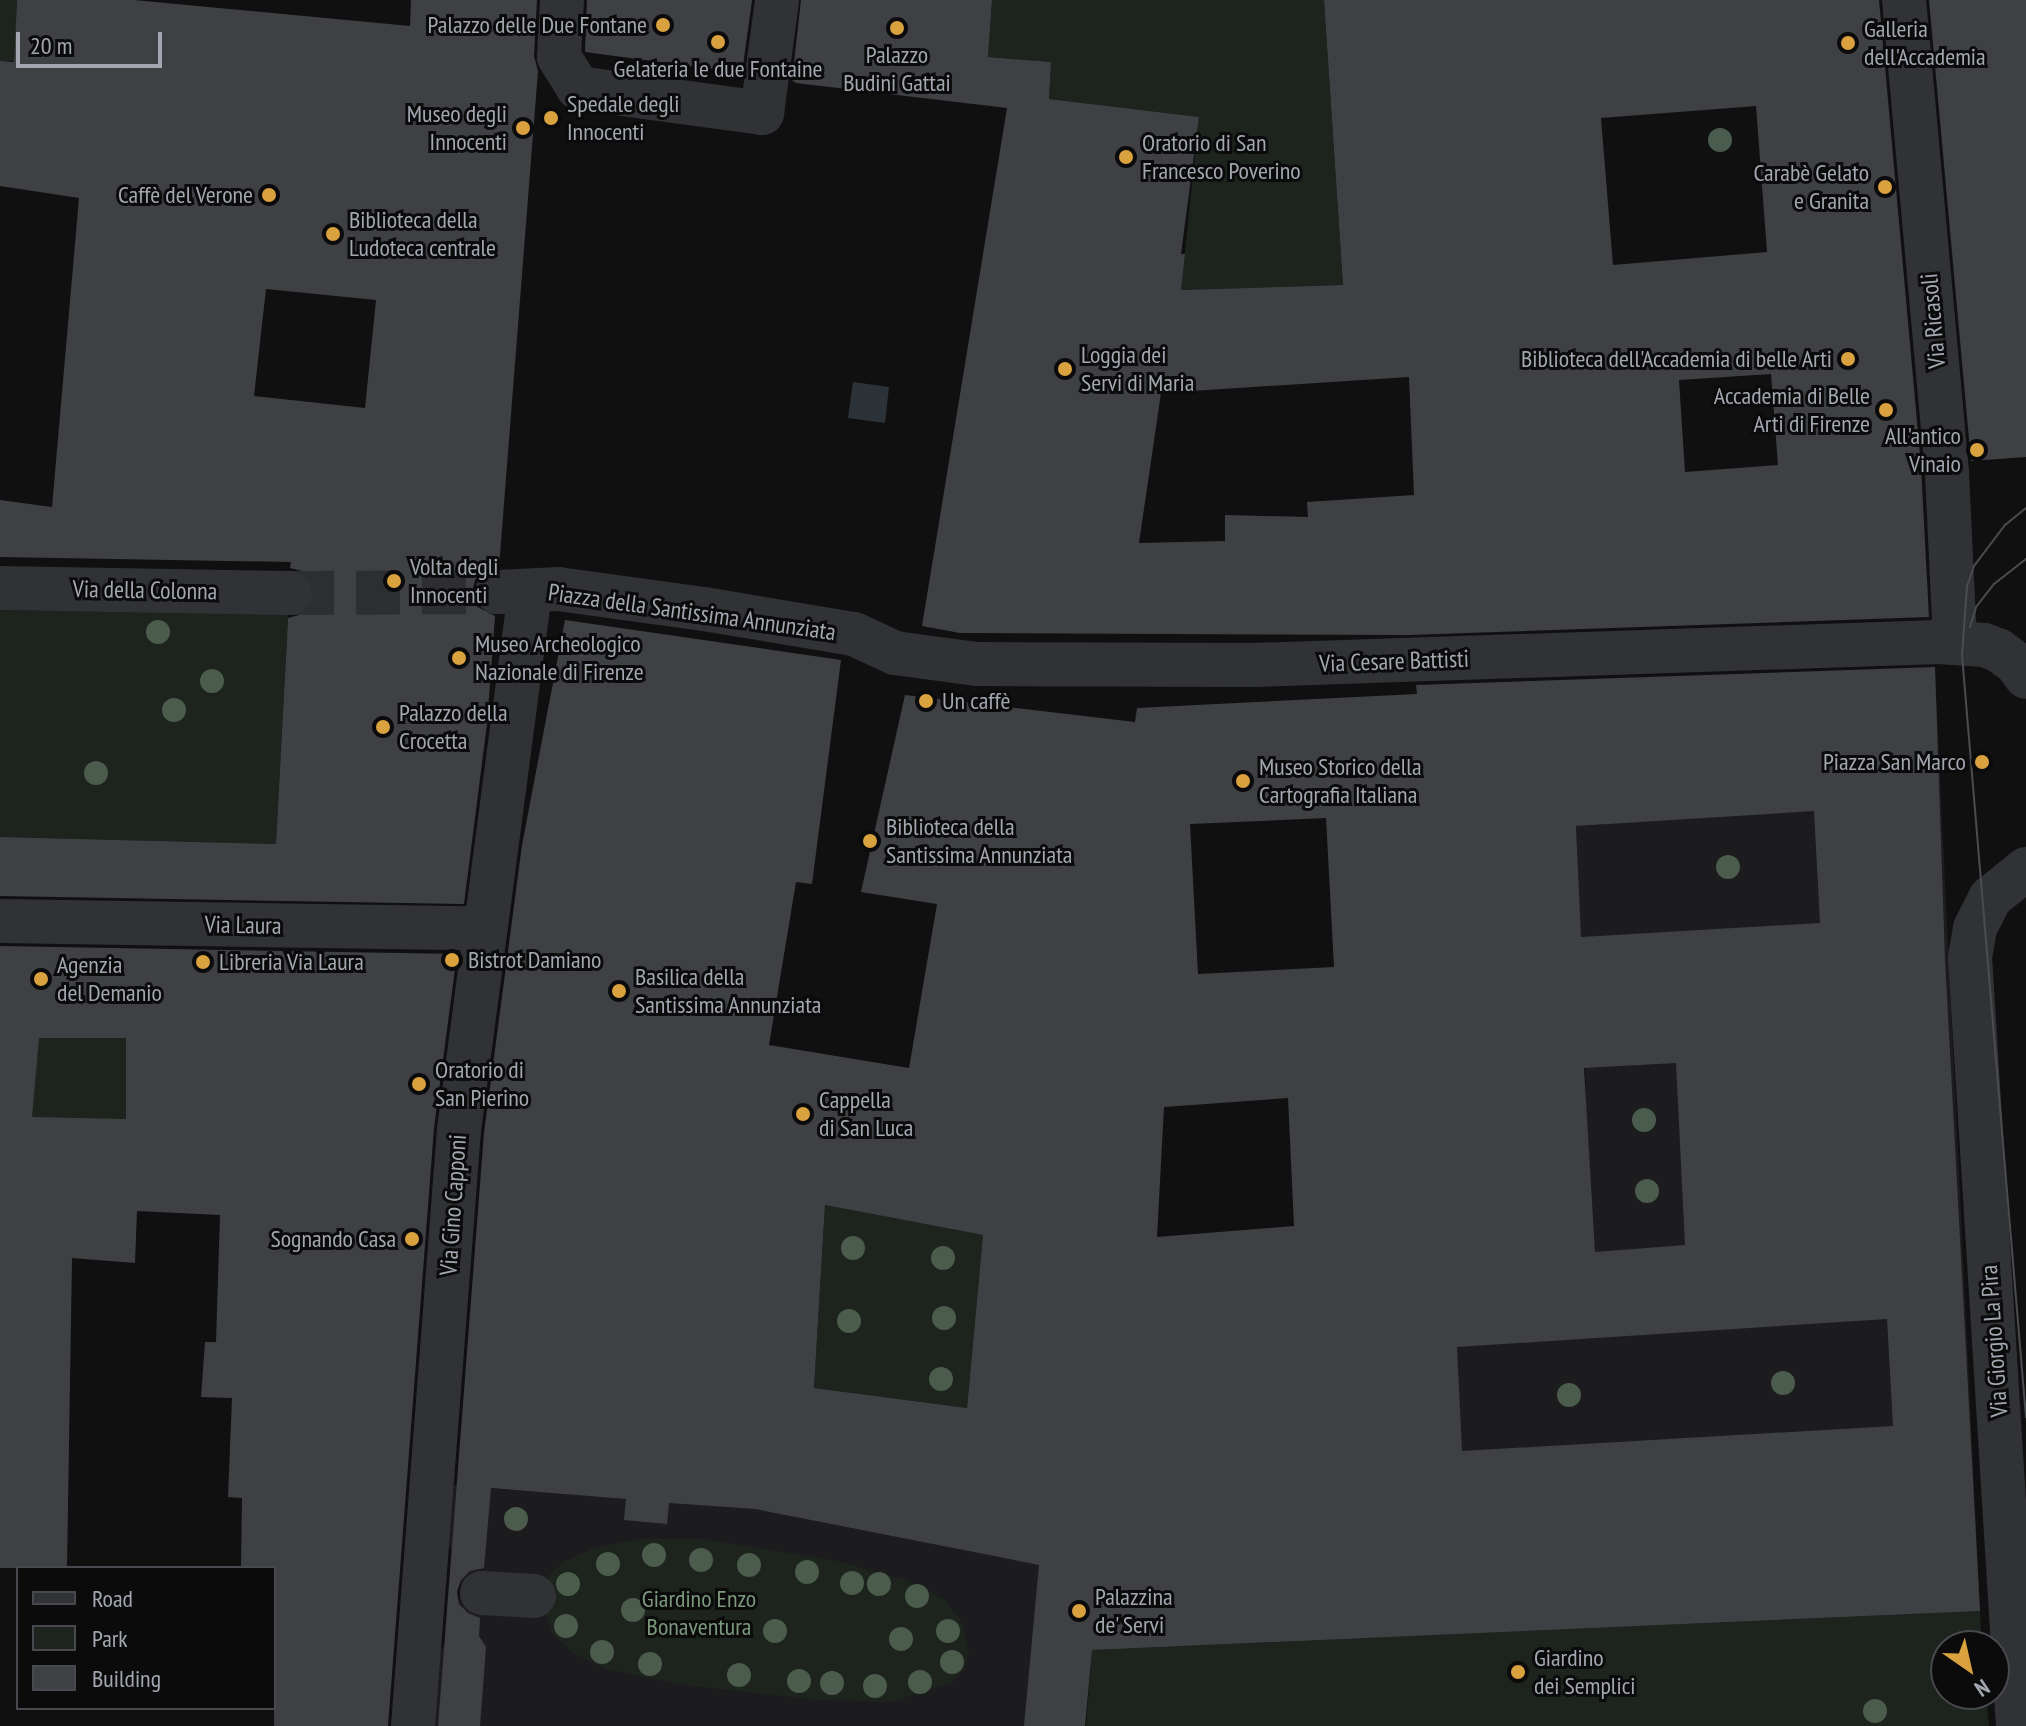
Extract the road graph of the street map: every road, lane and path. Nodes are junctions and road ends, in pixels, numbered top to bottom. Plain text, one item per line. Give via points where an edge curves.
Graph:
1 (562, 0) edge
2 (777, 0) edge
3 (1904, 0) edge
4 (0, 588) edge
5 (514, 592) joint
6 (290, 593) tunnel mouth
7 (854, 634) joint
8 (1947, 642) junction
9 (2026, 677) edge
10 (2026, 869) edge
11 (0, 921) edge
12 (485, 929) junction
13 (456, 1591) junction
14 (534, 1596) dead end
15 (413, 1726) edge
16 (2018, 1726) edge

1 - 2 street via 559,57 578,88 762,113
3 - 8 street, Via Ricasoli via 1947,473
4 - 6 street, Via della Colonna
5 - 7 street, Piazza della Santissima Annunziata via 558,589
5 - 12 street, Via Gino Capponi
7 - 8 street, Via Cesare Battisti via 895,653 1016,665 1253,665
8 - 9 street via 1998,650
10 - 16 street, Via Giorgio La Pira via 1983,908 1970,957
11 - 12 street, Via Laura
12 - 13 street, Via Gino Capponi via 459,1130
13 - 14 street
13 - 15 street, Via Gino Capponi

